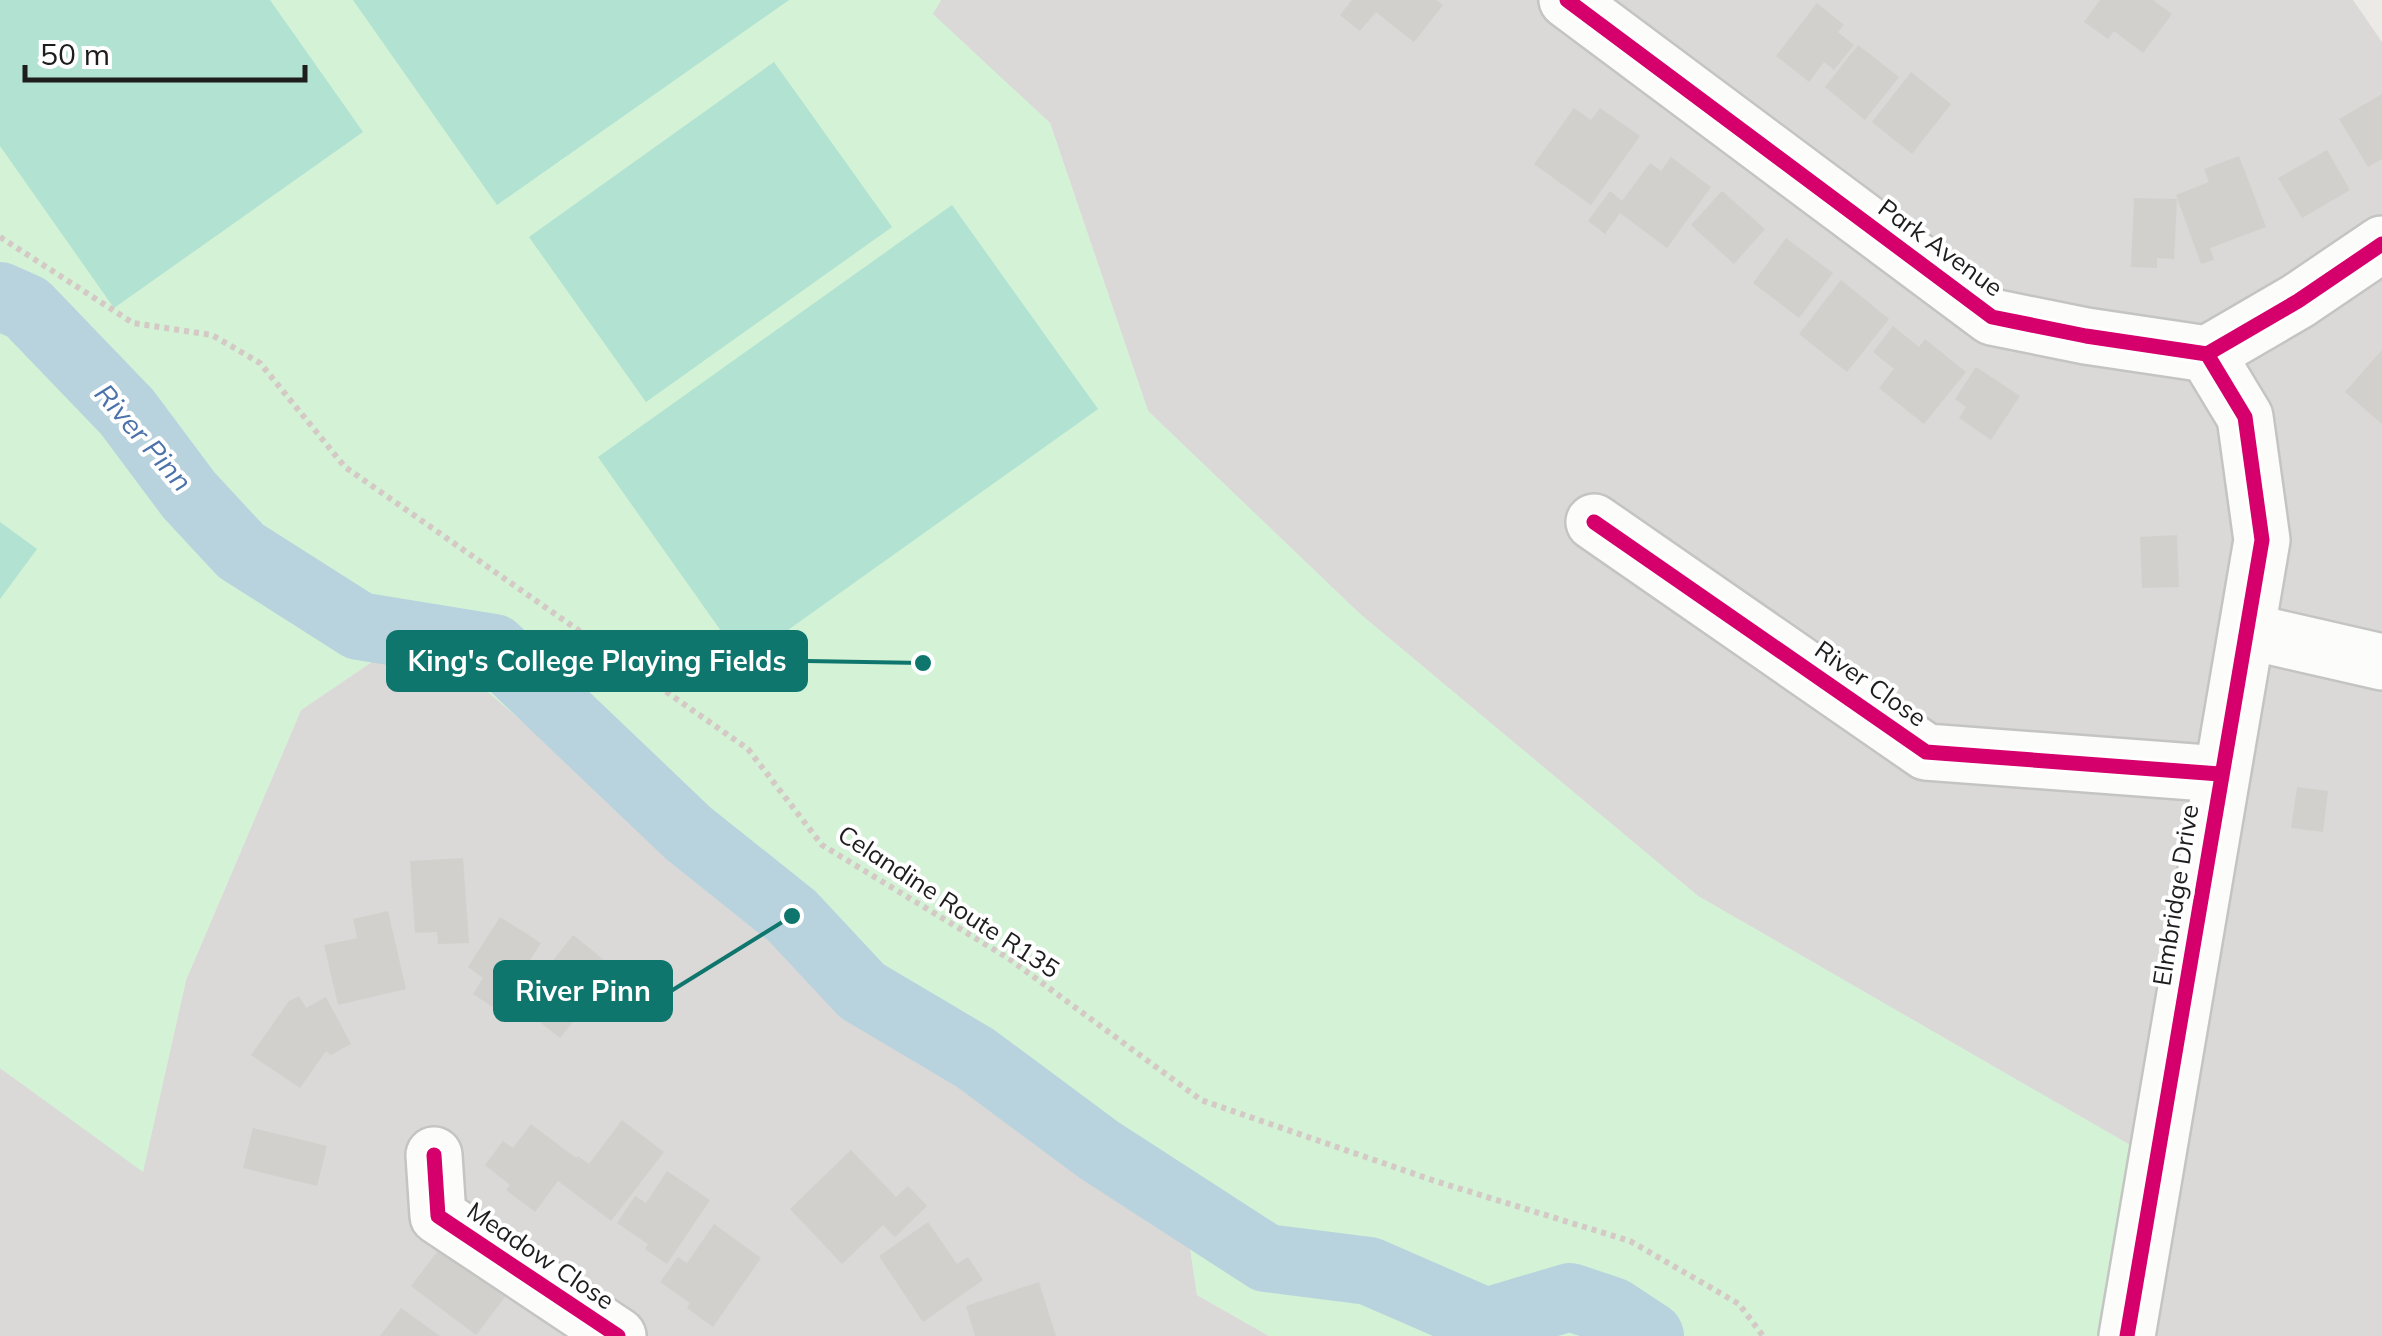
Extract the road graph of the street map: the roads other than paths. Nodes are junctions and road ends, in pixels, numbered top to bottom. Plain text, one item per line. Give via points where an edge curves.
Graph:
1 (1604, 9) edge
2 (2382, 244) edge
3 (2207, 354) junction
4 (1594, 522) dead end
5 (2247, 632) junction
6 (2382, 662) edge
7 (2220, 774) junction
8 (434, 1155) dead end
9 (585, 1328) edge
10 (2126, 1336) edge

1 - 3 street, Park Avenue via 1992,316
2 - 3 street
3 - 5 street, Elmbridge Drive via 2246,417 2262,540
4 - 7 street, River Close via 1926,752
5 - 6 street
5 - 7 street, Elmbridge Drive
7 - 10 street, Elmbridge Drive
8 - 9 street, Meadow Close via 438,1216

